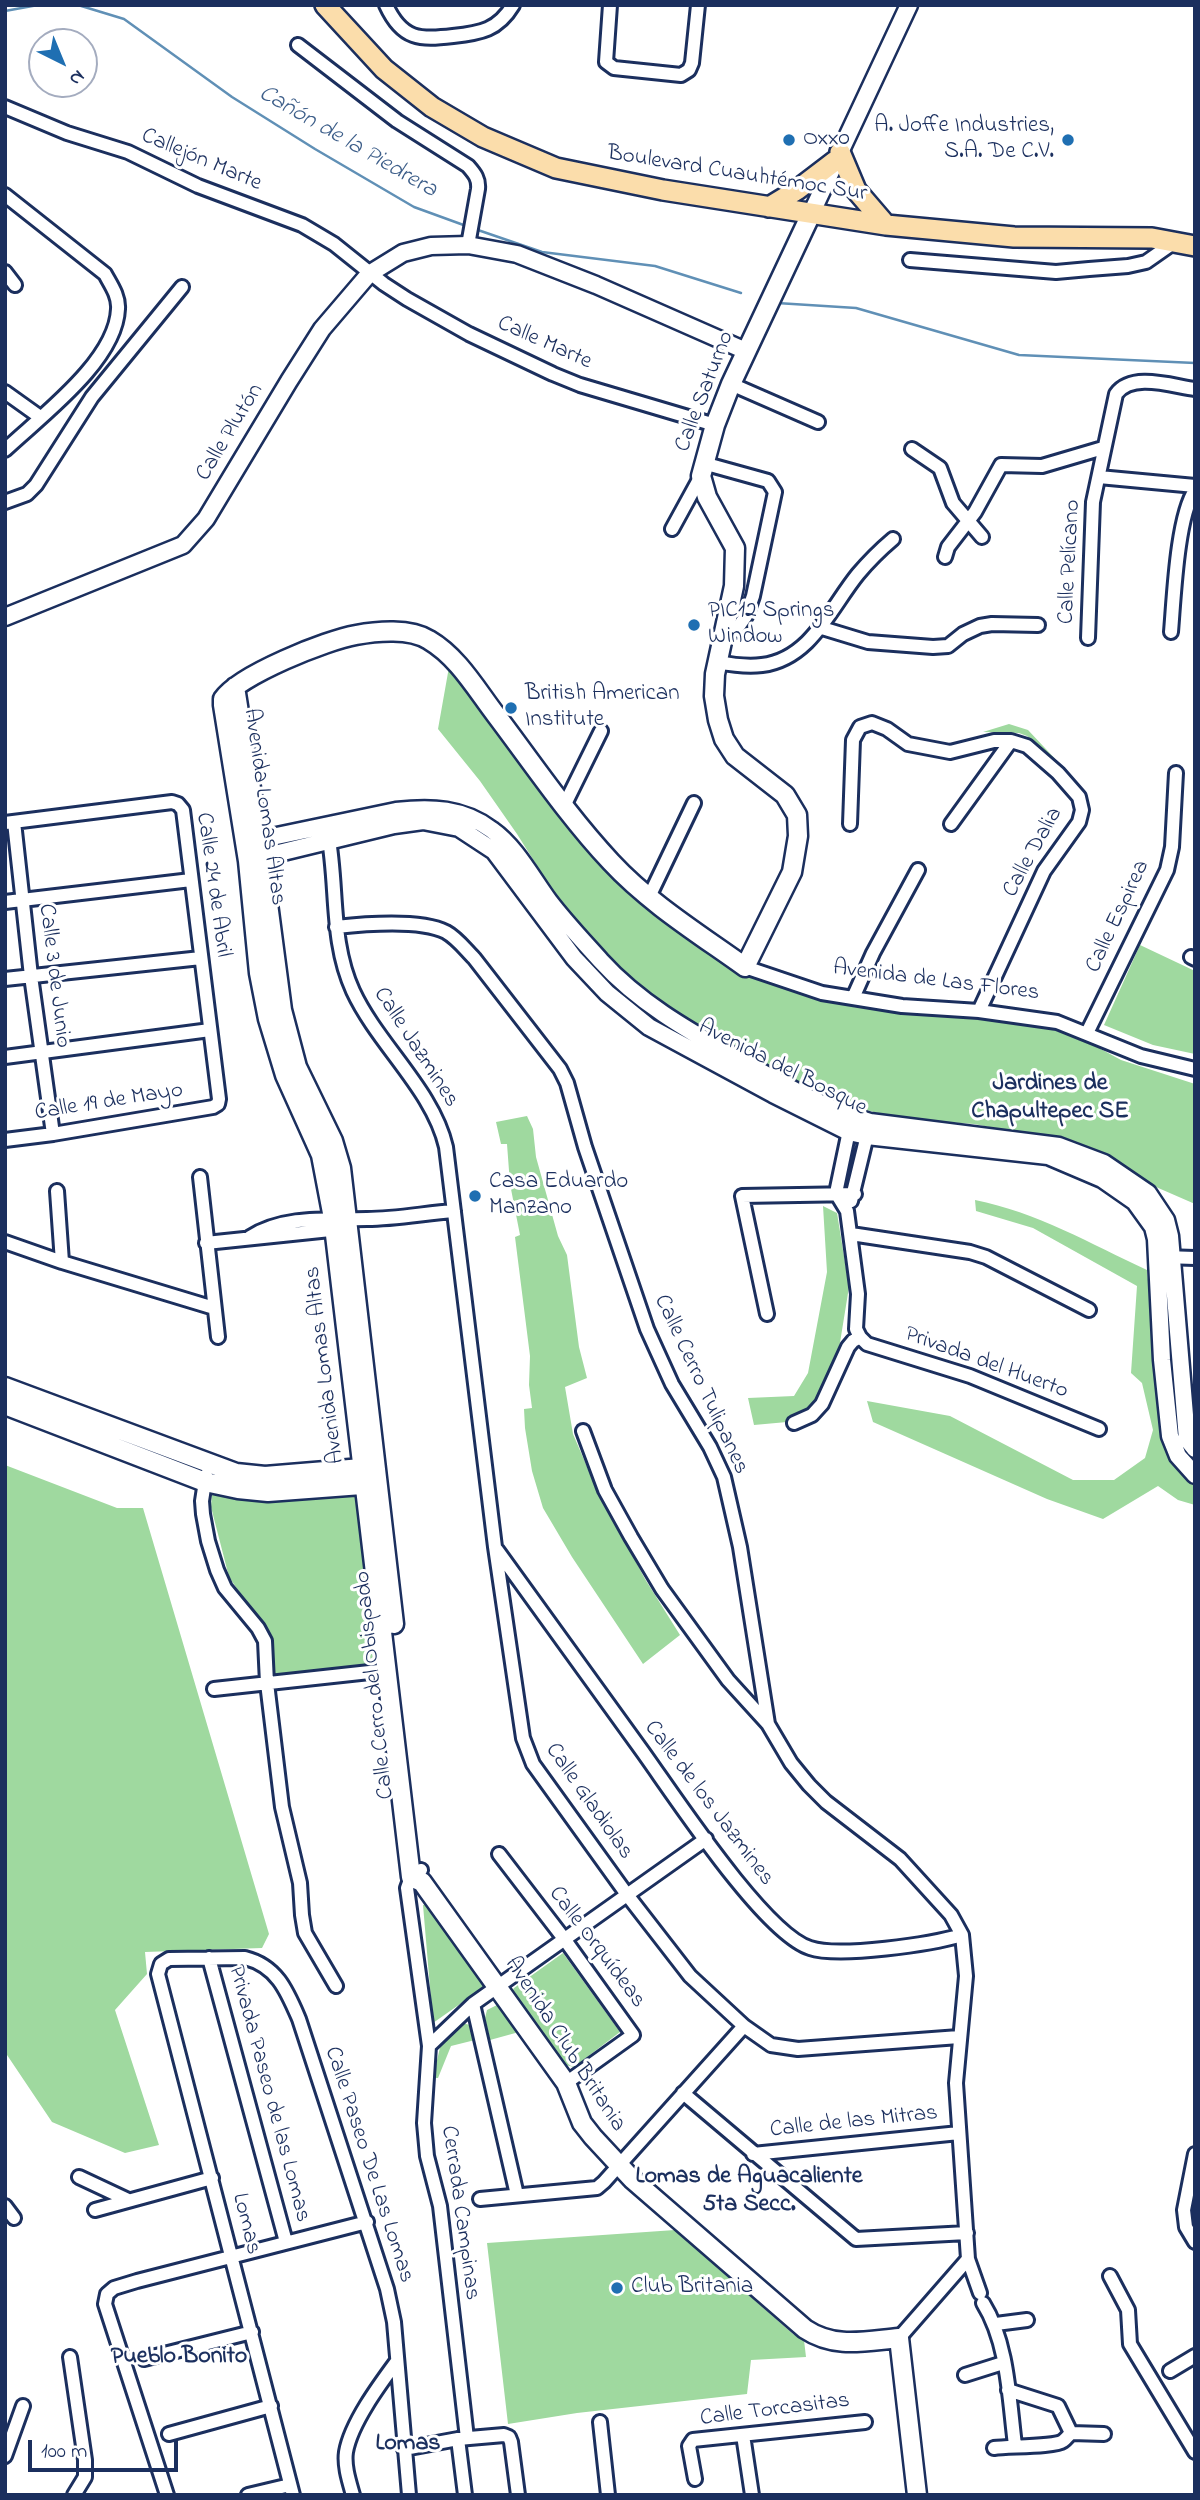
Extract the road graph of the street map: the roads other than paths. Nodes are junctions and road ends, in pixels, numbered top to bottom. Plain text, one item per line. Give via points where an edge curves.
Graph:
1 (326, 5) edge
2 (386, 5) edge
3 (513, 5) edge
4 (610, 5) edge
5 (698, 5) edge
6 (909, 5) edge
7 (298, 44) dead end
8 (5, 107) edge
9 (838, 156) junction
10 (5, 195) edge
11 (769, 207) junction
12 (811, 214) junction
13 (887, 225) junction
14 (468, 238) junction
15 (1186, 243) edge
16 (910, 260) dead end
17 (5, 272) edge
18 (369, 274) junction
19 (15, 285) dead end
20 (182, 287) dead end
21 (746, 351) junction
22 (91, 369) junction
23 (105, 381) junction
24 (731, 384) junction
25 (1195, 389) edge
26 (5, 392) edge
27 (40, 418) junction
28 (818, 422) dead end
29 (715, 425) junction
30 (1102, 448) junction
31 (912, 449) dead end
32 (5, 450) edge
33 (702, 470) junction
34 (1099, 477) junction
35 (1195, 488) edge
36 (5, 502) edge
37 (968, 522) junction
38 (672, 529) dead end
39 (982, 537) dead end
40 (893, 539) dead end
41 (945, 557) dead end
42 (5, 617) edge
43 (1038, 625) dead end
44 (822, 628) junction
45 (1171, 632) dead end
46 (725, 636) junction
47 (1088, 638) dead end
48 (718, 662) junction
49 (235, 687) joint
50 (601, 731) dead end
51 (1011, 741) junction
52 (1176, 772) dead end
53 (694, 803) dead end
54 (564, 806) junction
55 (10, 823) edge
56 (850, 824) dead end
57 (951, 824) dead end
58 (328, 834) junction
59 (253, 850) junction
60 (918, 870) dead end
61 (191, 880) junction
62 (649, 897) junction
63 (22, 900) junction
64 (5, 902) edge
65 (336, 927) junction
66 (201, 958) junction
67 (745, 967) junction
68 (31, 976) junction
69 (5, 979) edge
70 (853, 998) junction
71 (979, 1011) junction
72 (210, 1030) junction
73 (1087, 1034) junction
74 (42, 1052) junction
75 (5, 1057) edge
76 (1195, 1069) edge
77 (218, 1104) joint
78 (850, 1124) junction
79 (869, 1129) junction
80 (53, 1134) junction
81 (5, 1140) edge
82 (200, 1177) dead end
83 (57, 1191) dead end
84 (836, 1194) junction
85 (855, 1194) junction
86 (454, 1211) junction
87 (847, 1211) junction
88 (346, 1222) junction
89 (850, 1234) junction
90 (5, 1242) edge
91 (206, 1243) junction
92 (1166, 1257) junction
93 (1195, 1258) edge
94 (62, 1262) junction
95 (214, 1308) junction
96 (1089, 1310) dead end
97 (767, 1314) dead end
98 (218, 1337) dead end
99 (860, 1337) junction
100 (5, 1387) edge
101 (5, 1405) edge
102 (794, 1423) dead end
103 (1098, 1429) dead end
104 (583, 1431) dead end
105 (1195, 1449) edge
106 (207, 1473) junction
107 (1195, 1475) edge
108 (371, 1476) junction
109 (495, 1546) junction
110 (388, 1670) junction
111 (267, 1684) junction
112 (214, 1689) dead end
113 (768, 1724) junction
114 (706, 1839) junction
115 (499, 1854) dead end
116 (418, 1876) junction
117 (628, 1896) junction
118 (962, 1936) junction
119 (565, 1940) junction
120 (209, 1958) junction
121 (161, 1964) joint
122 (336, 1986) dead end
123 (498, 1987) junction
124 (473, 2004) junction
125 (744, 2026) junction
126 (958, 2037) junction
127 (429, 2046) junction
128 (566, 2083) junction
129 (683, 2093) junction
130 (958, 2133) junction
131 (753, 2154) junction
132 (1195, 2154) edge
133 (618, 2166) junction
134 (79, 2177) dead end
135 (212, 2178) junction
136 (517, 2195) junction
137 (481, 2199) dead end
138 (128, 2200) junction
139 (5, 2206) edge
140 (95, 2210) dead end
141 (14, 2218) dead end
142 (367, 2222) junction
143 (967, 2232) junction
144 (286, 2242) junction
145 (1195, 2242) edge
146 (230, 2256) junction
147 (968, 2259) junction
148 (1110, 2276) dead end
149 (1027, 2320) dead end
150 (996, 2325) junction
151 (251, 2332) junction
152 (899, 2337) junction
153 (1195, 2356) edge
154 (70, 2357) dead end
155 (144, 2360) dead end
156 (397, 2361) junction
157 (1003, 2363) junction
158 (1170, 2371) dead end
159 (965, 2375) dead end
160 (1008, 2390) junction
161 (23, 2406) dead end
162 (271, 2406) junction
163 (865, 2421) dead end
164 (600, 2422) dead end
165 (1071, 2433) junction
166 (169, 2434) dead end
167 (1104, 2434) dead end
168 (743, 2435) junction
169 (462, 2439) junction
170 (1015, 2445) junction
171 (994, 2448) dead end
172 (404, 2449) junction
173 (1195, 2452) edge
174 (5, 2456) edge
175 (695, 2479) dead end
176 (291, 2490) edge
177 (74, 2495) edge
178 (167, 2495) edge
179 (248, 2495) edge
180 (353, 2495) edge
181 (409, 2495) edge
182 (465, 2495) edge
183 (518, 2495) edge
184 (608, 2495) edge
185 (752, 2495) edge
186 (917, 2495) edge

1 - 11 main road, Boulevard Cuauhtémoc Sur via 401,84 456,122 511,150 580,174
2 - 3 street via 403,29 424,39 480,34 499,23
4 - 5 street via 606,62 614,68 681,75 692,63
6 - 9 street
7 - 14 street via 397,121 468,166 479,181
8 - 18 street, Callejón Marte via 128,152 198,186 302,225 334,244
9 - 11 main road
9 - 12 street
9 - 13 main road via 856,190
10 - 22 street via 104,274 115,290 116,326
11 - 12 main road, Boulevard Cuauhtémoc Sur
12 - 13 main road, Boulevard Cuauhtémoc Sur
12 - 21 main road, Calle Saturno
13 - 15 main road, Boulevard Cuauhtémoc Sur via 1014,237 1152,238
14 - 18 street, Calle Plutón via 403,253
14 - 21 street, Calle Plutón via 596,285
15 - 16 street via 1146,262 1056,272
17 - 19 street
18 - 29 street, Calle Marte via 469,334 553,374
18 - 42 street, Calle Plutón via 322,329 206,519 183,545
20 - 23 street
21 - 24 main road, Calle Saturno
22 - 23 street
22 - 27 street
23 - 36 street via 36,485 27,494
24 - 28 street
24 - 29 main road, Calle Saturno
25 - 30 street, Calle Pelícano via 1131,382 1121,387
26 - 27 street
27 - 32 street
29 - 33 main road, Calle Saturno
30 - 34 street, Calle Pelícano
30 - 37 street via 1042,466 1001,466
31 - 37 street via 940,468 953,503
33 - 38 street
33 - 46 main road, Calle Saturno via 707,497 735,548
33 - 46 street via 768,481 775,492 749,606 736,630
34 - 35 street
34 - 47 street, Calle Pelícano via 1091,519
35 - 45 street via 1185,519
37 - 39 street
37 - 41 street
40 - 44 street via 857,575
43 - 44 street via 980,626 948,646 933,647 868,642
44 - 48 street via 796,650 764,665
46 - 48 main road, Calle Saturno
48 - 67 main road, Calle Saturno via 714,696 724,739 735,756 785,795 797,815 792,872
49 - 54 main road, Avenida de Las Flores via 271,666 353,635 391,631 428,638 456,662
49 - 59 main road, Avenida Lomas Altas via 223,705
50 - 54 street
51 - 56 street via 950,752 908,744 872,723 860,727 853,740
51 - 57 street
51 - 71 street, Calle Dalia via 1027,746 1058,773 1079,797 1082,810 1079,822 1044,871
52 - 73 street, Calle Espirea via 1167,870
53 - 62 street
54 - 62 main road, Avenida de Las Flores via 611,863
55 - 61 street, Calle 24 de Abril via 172,802 183,810
55 - 63 street, Calle 3 de Junio
58 - 59 street, Avenida del Bosque
58 - 65 street, Calle Jazmines
58 - 78 street, Avenida del Bosque via 424,821 471,834 494,851 574,958 649,1027 773,1094
59 - 88 main road, Avenida Lomas Altas via 259,973 268,1019 285,1075
60 - 70 street
61 - 63 street
61 - 66 street, Calle 24 de Abril
62 - 67 main road, Avenida de Las Flores
63 - 64 street
63 - 68 street, Calle 3 de Junio
65 - 86 street, Calle Jazmines via 346,973 365,1016 419,1091 443,1134
65 - 113 street, Calle Cerro Tulipanes via 399,924 445,932 474,958 560,1069 647,1329 724,1477
66 - 68 street
66 - 72 street, Calle 24 de Abril
67 - 70 street, Avenida de Las Flores via 822,993
68 - 69 street
68 - 74 street, Calle 3 de Junio
70 - 71 street, Avenida de Las Flores
71 - 73 street, Avenida de Las Flores via 1056,1022
72 - 74 street
72 - 77 street, Calle 24 de Abril
73 - 76 street, Avenida de Las Flores via 1141,1056
74 - 75 street
74 - 80 street, Calle 3 de Junio
77 - 80 street, Calle 19 de Mayo
78 - 79 street, Avenida del Bosque
78 - 84 street
79 - 85 street
79 - 92 street, Avenida del Bosque via 1048,1156 1102,1178 1135,1202
80 - 81 street, Calle 19 de Mayo
82 - 91 street
83 - 94 street
84 - 85 street
84 - 87 street
84 - 97 street via 742,1196
85 - 87 street
86 - 88 street
86 - 109 street, Calle Gladiolas
87 - 89 street
88 - 91 street
88 - 108 main road, Avenida Lomas Altas
89 - 96 street via 986,1256
89 - 99 street
90 - 94 street
91 - 95 street
92 - 93 street
92 - 105 street, Avenida del Bosque via 1187,1439
92 - 107 street, Avenida del Bosque via 1162,1360 1170,1436 1178,1456
94 - 95 street
95 - 98 street
99 - 102 street via 848,1347 822,1404
99 - 103 street, Privada del Huerto via 867,1344 970,1376
100 - 106 main road
101 - 106 main road
104 - 113 street via 605,1490 662,1589 728,1680
106 - 108 main road
106 - 111 street via 202,1501 208,1541 225,1588 265,1641
108 - 110 main road, Calle Cerro del Obispado
108 - 116 main road, Calle Cerro del Obispado
109 - 114 street, Calle de los Jazmines
109 - 117 street, Calle Gladiolas via 526,1750
110 - 111 street
110 - 116 main road, Calle Cerro del Obispado
111 - 112 street
111 - 122 street via 282,1807 303,1898 305,1933
113 - 118 street via 809,1785 900,1859 951,1915
114 - 117 street
114 - 118 street, Calle de los Jazmines via 762,1910 807,1948 827,1953
115 - 119 street, Calle Orquídeas
116 - 123 main road, Avenida Club Britania
116 - 127 street, Calle Cerro del Obispado via 407,1888
117 - 119 street
117 - 125 street, Calle Gladiolas via 690,1976
118 - 126 street via 966,1976
119 - 123 street
119 - 128 street, Calle Orquídeas via 633,2035
120 - 121 street, Calle Paseo De Las Lomas via 169,1959
120 - 142 street, Calle Paseo De Las Lomas via 256,1961 286,1989
120 - 144 street, Privada Paseo de las Lomas
121 - 135 street, Lomas via 158,1974
123 - 124 street
123 - 128 main road, Avenida Club Britania
124 - 127 street
124 - 136 street
125 - 126 street, Calle Gladiolas via 771,2045 785,2048
125 - 129 street
126 - 130 street
127 - 169 street, Cerrada Campinas via 426,2156 440,2206
128 - 133 main road, Avenida Club Britania via 582,2123
129 - 131 street
129 - 133 street
130 - 131 street, Calle de las Mitras
130 - 143 street
131 - 143 street via 856,2239
132 - 145 street via 1184,2210 1186,2227
133 - 136 street via 597,2188
133 - 152 main road, Avenida Club Britania via 818,2338 849,2342
134 - 138 street
135 - 138 street
135 - 146 street, Lomas
136 - 137 street
138 - 140 street
139 - 141 street
142 - 144 street
142 - 156 street, Calle Paseo De Las Lomas via 394,2322
143 - 147 street
144 - 146 street
146 - 151 street, Lomas
146 - 178 street via 138,2280 107,2294 106,2304
147 - 150 street
147 - 152 street
148 - 173 street via 1128,2310 1130,2344
149 - 150 street
150 - 157 street
151 - 155 street
151 - 162 street, Lomas
152 - 186 main road
153 - 158 street
154 - 177 street via 85,2460 85,2477
156 - 172 street, Calle Paseo De Las Lomas
156 - 180 street via 349,2441 346,2464
157 - 159 street
157 - 160 street
160 - 165 street via 1058,2406
160 - 170 street
161 - 174 street
162 - 166 street
162 - 176 street, Lomas
163 - 168 street, Calle Torcasitas
164 - 184 street
165 - 167 street
165 - 170 street via 1053,2445
168 - 175 street, Calle Torcasitas via 693,2440
168 - 185 street
169 - 172 street
169 - 182 street, Cerrada Campinas
169 - 183 street via 509,2437
170 - 171 street
172 - 181 street, Calle Paseo De Las Lomas
176 - 179 street

